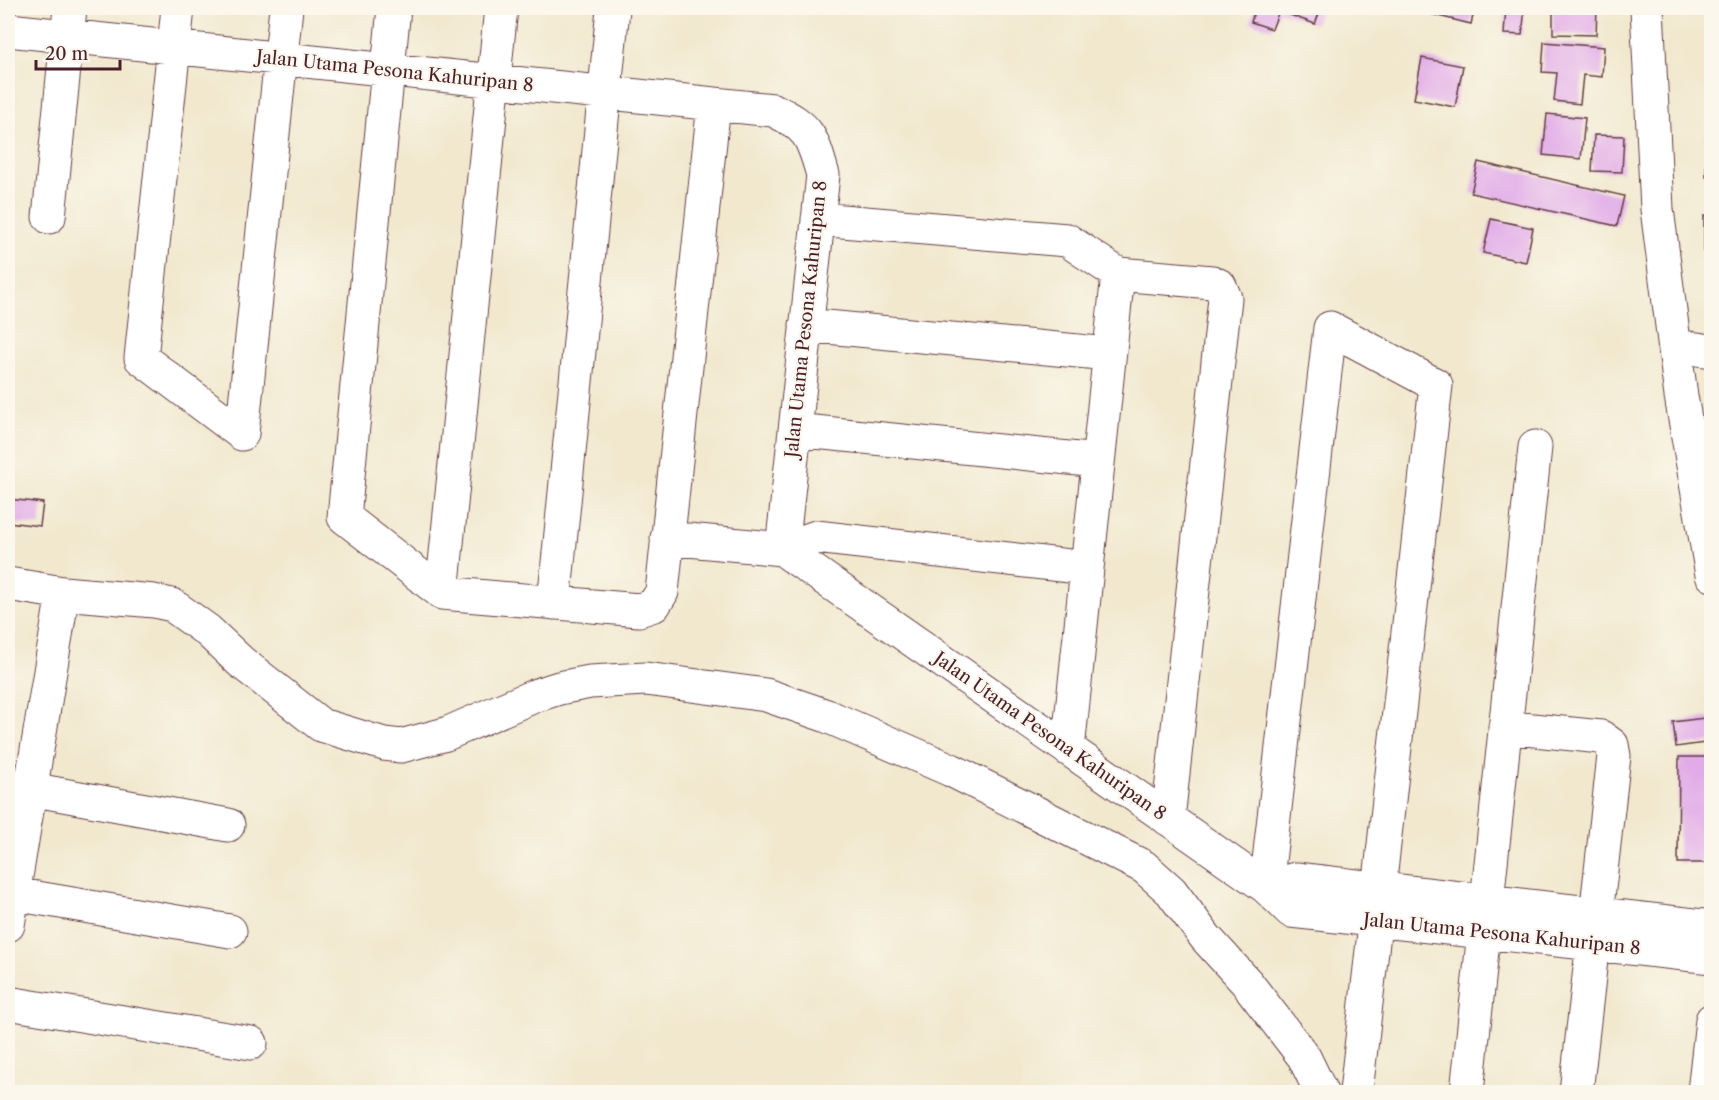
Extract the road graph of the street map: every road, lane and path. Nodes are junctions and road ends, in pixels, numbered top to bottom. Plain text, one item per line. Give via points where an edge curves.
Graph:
1 (178, 8) edge
2 (286, 8) edge
3 (394, 8) edge
4 (501, 8) edge
5 (1647, 8) edge
6 (613, 9) dead end
7 (69, 22) edge
8 (8, 30) edge
9 (173, 47) junction
10 (281, 58) junction
11 (388, 70) junction
12 (494, 81) junction
13 (605, 93) junction
14 (714, 104) junction
15 (49, 217) dead end
16 (818, 219) junction
17 (1118, 274) junction
18 (807, 325) junction
19 (1675, 346) junction
20 (1712, 351) edge
21 (1109, 354) junction
22 (795, 430) junction
23 (1535, 447) dead end
24 (1098, 461) junction
25 (667, 538) junction
26 (782, 549) junction
27 (1087, 568) junction
28 (1712, 575) edge
29 (8, 584) edge
30 (63, 593) junction
31 (442, 593) junction
32 (554, 603) junction
33 (1505, 727) junction
34 (1068, 749) junction
35 (19, 787) edge
36 (1168, 819) junction
37 (228, 825) dead end
38 (1266, 887) junction
39 (9, 904) edge
40 (1378, 904) junction
41 (1486, 916) junction
42 (1712, 927) edge
43 (1594, 929) junction
44 (230, 931) dead end
45 (1712, 957) edge
46 (8, 1003) edge
47 (1712, 1020) edge
48 (251, 1043) dead end
49 (1320, 1092) edge
50 (1356, 1092) edge
51 (1467, 1092) edge
52 (1576, 1092) edge
53 (1704, 1092) edge

1 - 9 street
2 - 10 street
3 - 11 street
4 - 12 street
5 - 19 street via 1657,208
6 - 13 street
7 - 8 street, Jalan Utama Pesona Kahuripan 8
7 - 9 street, Jalan Utama Pesona Kahuripan 8
7 - 15 street
9 - 10 street, Jalan Utama Pesona Kahuripan 8
9 - 10 street via 141,358 243,434
10 - 11 street, Jalan Utama Pesona Kahuripan 8
11 - 12 street, Jalan Utama Pesona Kahuripan 8
11 - 31 street via 344,517
12 - 13 street, Jalan Utama Pesona Kahuripan 8
12 - 31 street
13 - 14 street, Jalan Utama Pesona Kahuripan 8
13 - 32 street
14 - 16 street, Jalan Utama Pesona Kahuripan 8 via 772,111 797,122 814,143 823,175
14 - 25 street
16 - 17 street via 1067,240
16 - 18 street, Jalan Utama Pesona Kahuripan 8
17 - 21 street
17 - 36 street via 1212,282 1220,286 1225,298
18 - 21 street
18 - 22 street, Jalan Utama Pesona Kahuripan 8
19 - 20 street
19 - 28 street
21 - 24 street
22 - 24 street
22 - 26 street, Jalan Utama Pesona Kahuripan 8
23 - 33 street
24 - 27 street
25 - 26 street
25 - 32 street via 662,592 654,605 639,610
26 - 27 street via 816,537
26 - 34 street, Jalan Utama Pesona Kahuripan 8
27 - 34 street
29 - 30 street
30 - 35 street
30 - 49 street via 172,605 321,725 384,744 402,746 446,735 534,696 590,682 646,679 766,695 827,716 951,770 1144,867 1171,891 1247,983 1304,1057
31 - 32 street
33 - 41 street
33 - 43 street via 1601,737 1612,745 1614,756
34 - 36 street, Jalan Utama Pesona Kahuripan 8
35 - 37 street
35 - 39 street
36 - 38 street, Jalan Utama Pesona Kahuripan 8
38 - 40 street, Jalan Utama Pesona Kahuripan 8 via 1291,911
38 - 40 street via 1330,328 1436,385
39 - 44 street
40 - 41 street, Jalan Utama Pesona Kahuripan 8
40 - 50 street
41 - 43 street, Jalan Utama Pesona Kahuripan 8
41 - 51 street
42 - 43 street, Jalan Utama Pesona Kahuripan 8
43 - 45 street, Jalan Utama Pesona Kahuripan 8
43 - 52 street
46 - 48 street
47 - 53 street

